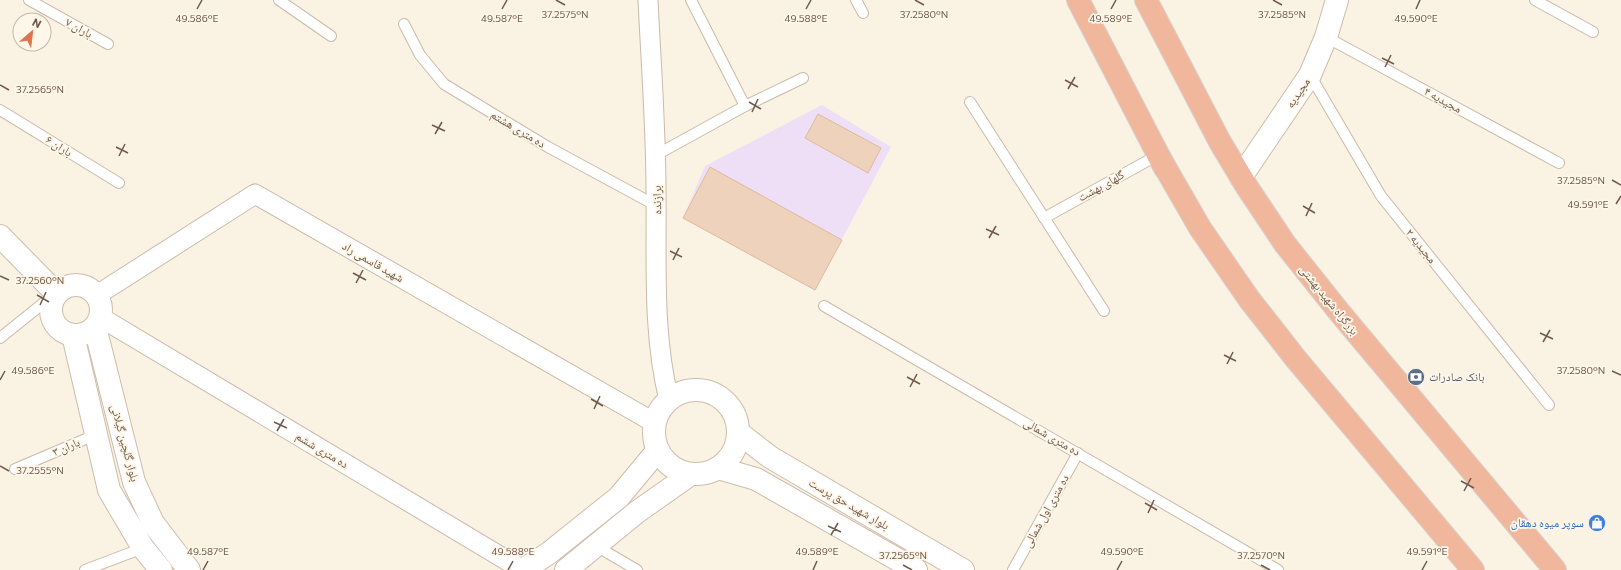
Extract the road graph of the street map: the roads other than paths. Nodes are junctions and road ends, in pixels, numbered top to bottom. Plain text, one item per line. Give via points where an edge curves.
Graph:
1 (29, 0) edge
2 (279, 0) edge
3 (648, 0) edge
4 (691, 0) edge
5 (856, 0) edge
6 (1078, 0) edge
7 (1146, 0) edge
8 (1337, 0) edge
9 (1535, 0) edge
10 (863, 13) dead end
11 (404, 24) dead end
12 (1593, 32) dead end
13 (331, 36) dead end
14 (1326, 37) junction
15 (108, 44) dead end
16 (1310, 75) junction
17 (803, 78) dead end
18 (970, 102) dead end
19 (745, 106) junction
20 (0, 110) edge
21 (656, 155) junction
22 (1163, 163) junction
23 (1559, 163) dead end
24 (1241, 178) junction
25 (119, 183) dead end
26 (657, 206) junction
27 (1044, 218) junction
28 (0, 236) edge
29 (56, 294) junction
30 (97, 295) junction
31 (824, 306) dead end
32 (1104, 311) dead end
33 (98, 322) junction
34 (73, 335) junction
35 (0, 338) edge
36 (669, 400) junction
37 (1549, 405) dead end
38 (655, 423) junction
39 (738, 433) junction
40 (95, 435) junction
41 (658, 450) junction
42 (1078, 453) junction
43 (718, 468) junction
44 (15, 469) dead end
45 (691, 474) junction
46 (164, 538) junction
47 (596, 546) junction
48 (143, 548) junction
49 (84, 570) edge
50 (160, 570) edge
51 (189, 570) edge
52 (523, 570) edge
53 (566, 570) edge
54 (637, 570) edge
55 (916, 570) edge
56 (963, 570) edge
57 (1013, 570) edge
58 (1278, 570) edge
59 (1472, 570) edge
60 (1555, 570) edge

1 - 15 lane, باران ۷
2 - 13 lane
3 - 21 street, برازنده
4 - 19 lane
5 - 10 lane
6 - 22 highway
7 - 24 highway, بزرگراه شهید بهشتی
8 - 14 street, مجیدیه
9 - 12 lane
11 - 26 lane, ده متری هشتم via 420,55 444,84 548,147
14 - 16 street, مجیدیه
14 - 23 lane, مجیدیه ۴
16 - 24 street, مجیدیه
16 - 37 lane, مجیدیه ۲ via 1381,196
17 - 19 lane
18 - 27 lane
19 - 21 lane
20 - 25 lane, باران ۶
21 - 26 street, برازنده
22 - 27 lane, گلهای بهشت
22 - 59 highway via 1209,243 1256,308
24 - 60 highway, بزرگراه شهید بهشتی via 1275,230 1313,280
26 - 36 street, برازنده via 657,302 662,371
27 - 32 lane
28 - 29 street
29 - 30 street via 69,285 85,286
29 - 34 street via 51,304 51,315 59,329
29 - 35 lane
30 - 33 street via 101,306
30 - 38 street, شهید قاسمی راد via 255,194
31 - 42 lane, ده متری شمالی
33 - 34 street via 85,334
33 - 46 street, بلوار گلچین گیلانی via 134,482 153,523
33 - 52 street, ده متری ششم
34 - 40 street, بلوار گلچین گیلانی
36 - 38 street via 660,410
36 - 39 street via 680,392 708,391 720,397 730,407 737,420
38 - 41 street via 654,437
39 - 43 street via 736,447 729,459
39 - 56 street, بلوار شهید حق پرست via 770,457
40 - 44 lane, باران ۳
40 - 48 street, بلوار گلچین گیلانی via 109,490
41 - 45 street via 666,462 678,470
41 - 52 street via 619,497 549,554
42 - 57 lane, ده متری اول شمالی
42 - 58 lane, ده متری شمالی
43 - 45 street via 705,473
43 - 55 street, بلوار شهید حق پرست via 756,479
45 - 47 street via 637,512
46 - 48 street
46 - 51 street, بلوار گلچین گیلانی
47 - 53 street
47 - 54 lane
48 - 49 lane
48 - 50 street, بلوار گلچین گیلانی

